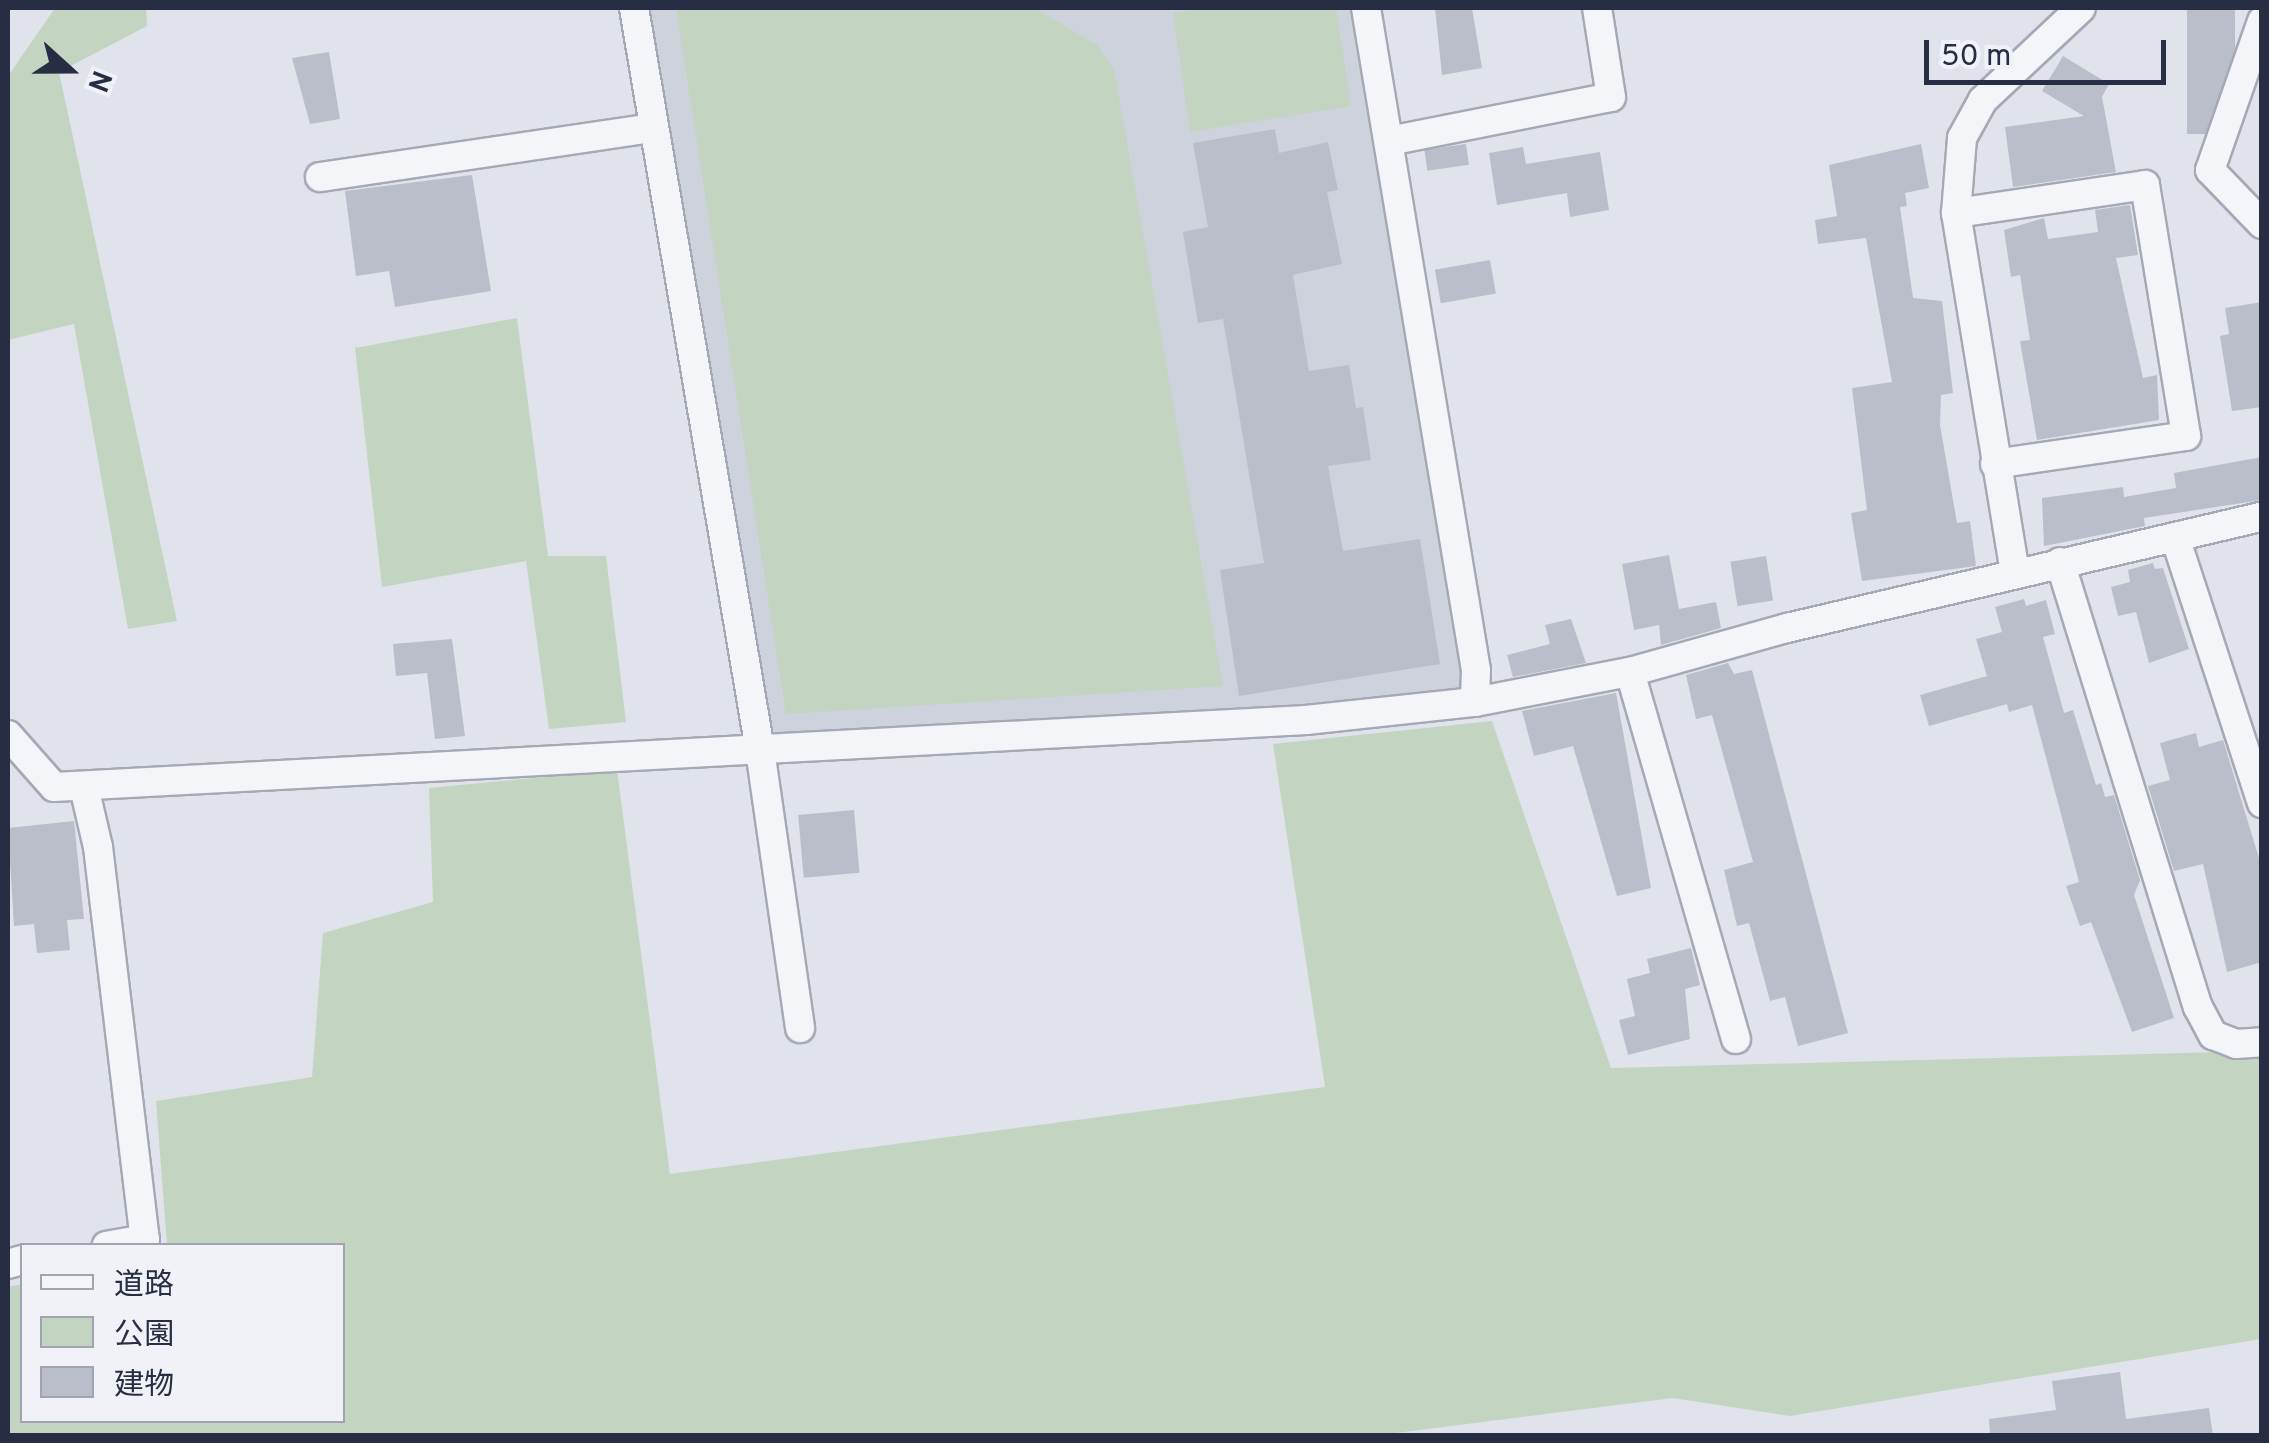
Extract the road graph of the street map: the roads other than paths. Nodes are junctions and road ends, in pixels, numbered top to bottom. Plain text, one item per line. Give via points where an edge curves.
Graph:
1 (634, 8) edge
2 (1366, 8) edge
3 (1597, 8) edge
4 (2082, 8) edge
5 (2262, 21) edge
6 (654, 128) junction
7 (1389, 141) junction
8 (320, 176) dead end
9 (1956, 212) junction
10 (2262, 224) edge
11 (1994, 464) junction
12 (2262, 518) edge
13 (2175, 536) junction
14 (2060, 562) junction
15 (2014, 573) junction
16 (1630, 672) junction
17 (1475, 702) junction
18 (8, 735) edge
19 (760, 750) junction
20 (84, 787) junction
21 (2262, 803) edge
22 (800, 1028) dead end
23 (1736, 1039) dead end
24 (2262, 1042) edge
25 (123, 1243) edge

1 - 6 street
2 - 7 street
3 - 7 street via 1611,96
4 - 9 street via 1983,100 1962,138
5 - 10 street via 2210,170
6 - 8 street
6 - 19 street
7 - 17 street via 1476,670
9 - 11 street
9 - 11 street via 2145,186 2186,436
11 - 15 street
12 - 13 street
13 - 14 street
13 - 21 street
14 - 15 street
14 - 24 street via 2198,1008 2213,1035 2236,1044
15 - 16 street
16 - 17 street
16 - 23 street
17 - 19 street via 1151,732
18 - 20 street via 54,788
19 - 20 street
19 - 22 street
20 - 25 street via 98,847 145,1239

